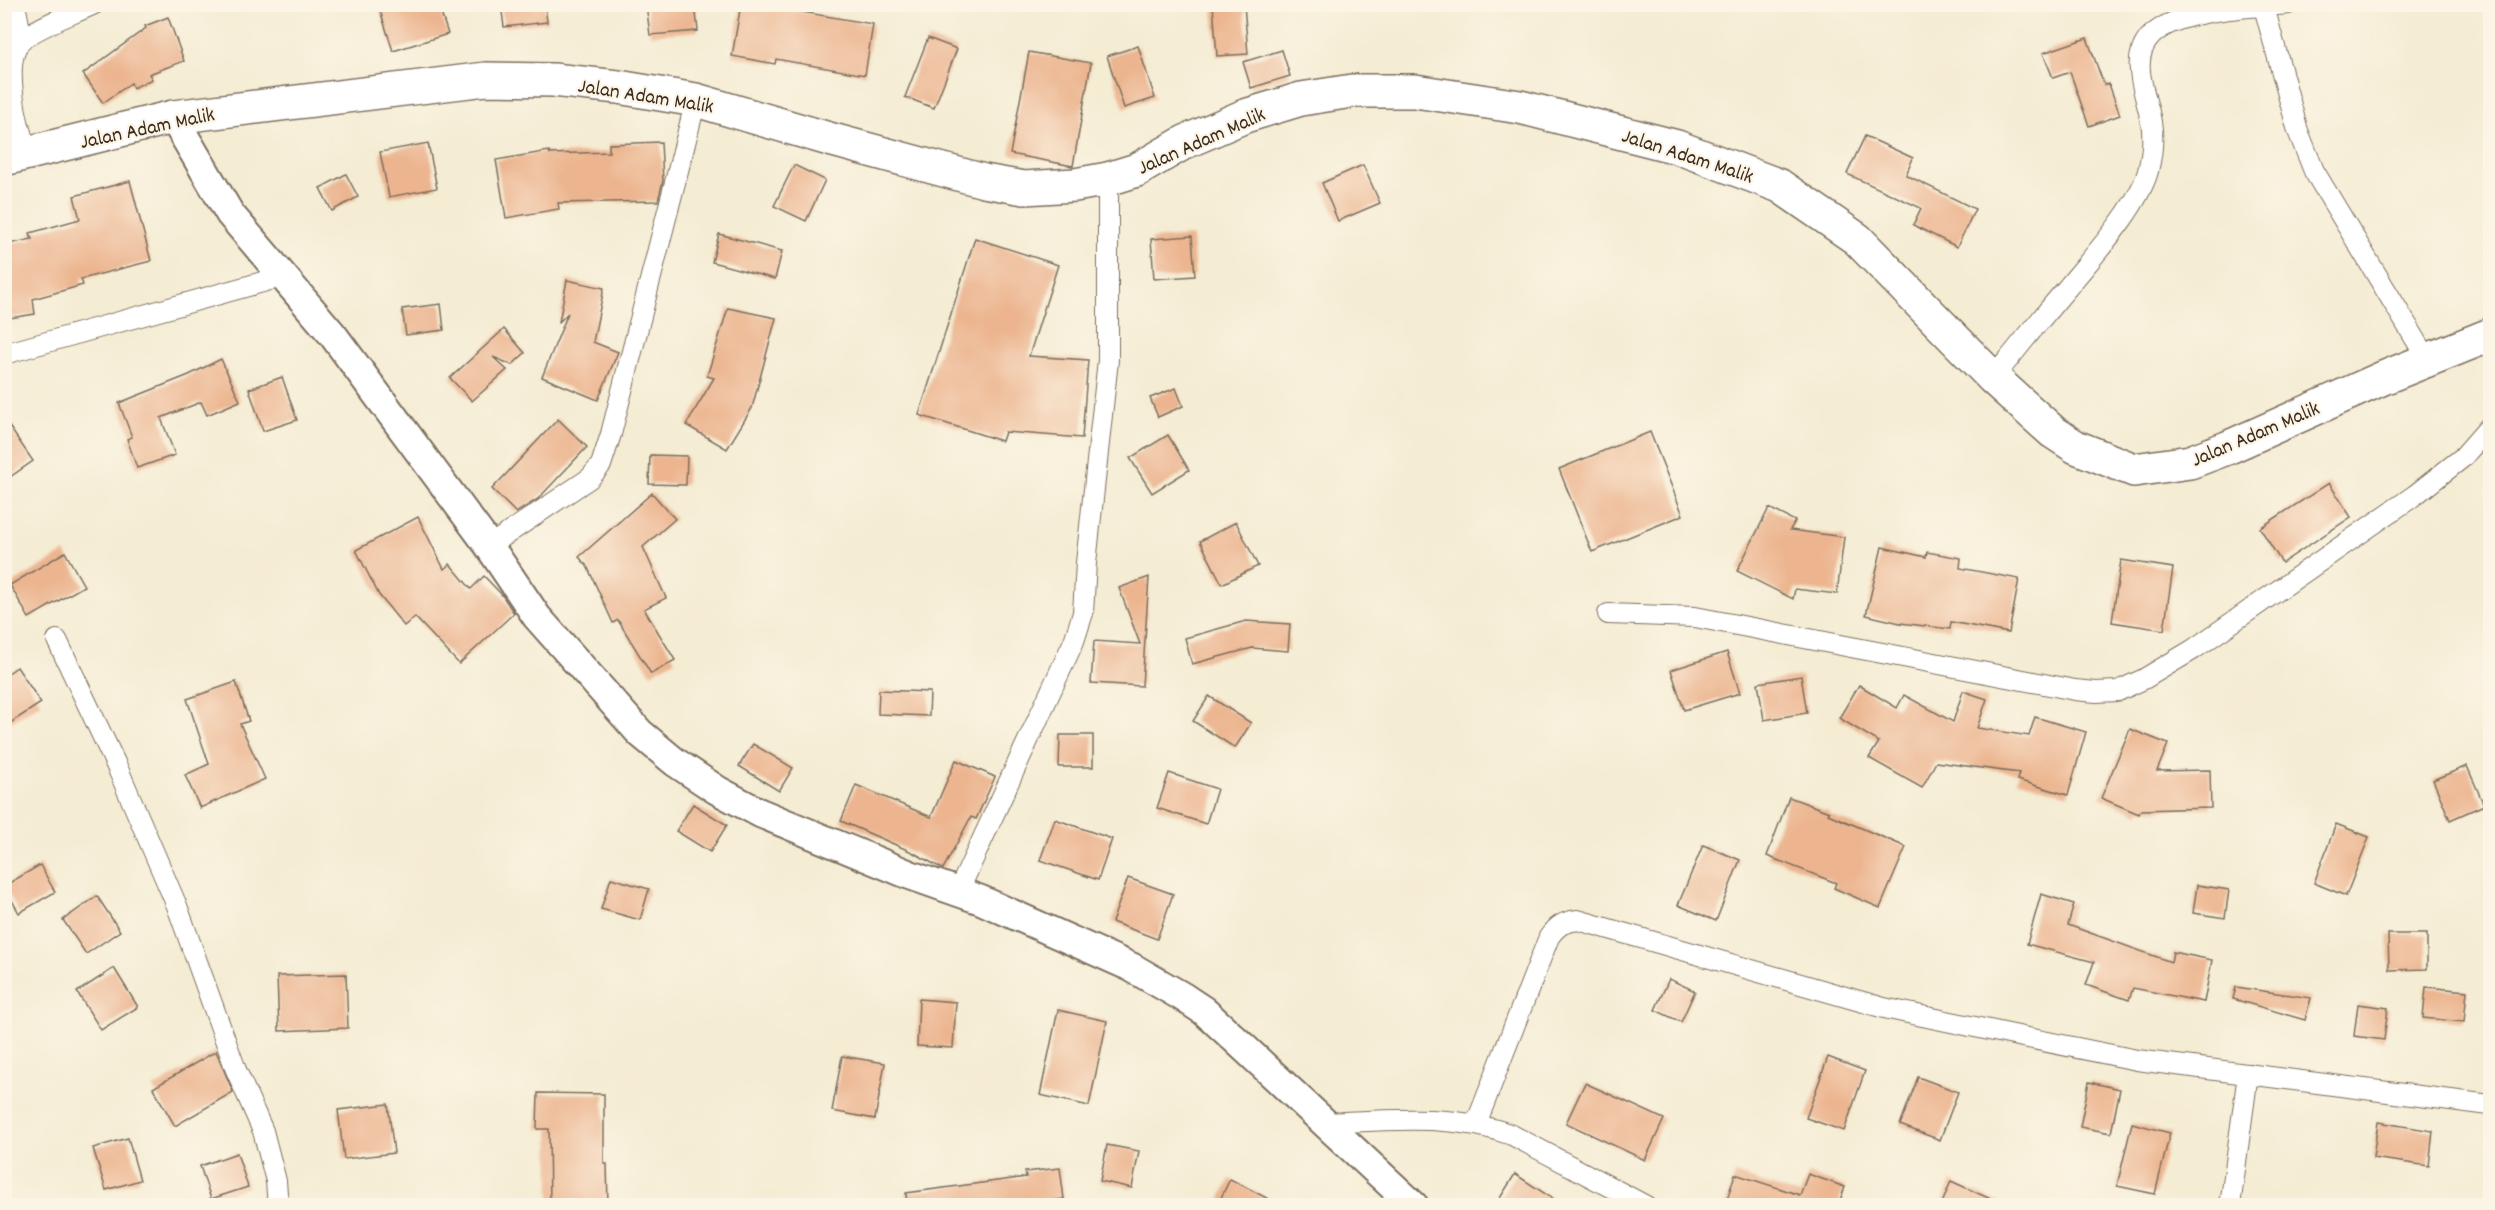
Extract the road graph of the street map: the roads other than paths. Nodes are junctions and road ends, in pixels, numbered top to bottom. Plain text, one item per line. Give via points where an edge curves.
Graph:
1 (15, 4) edge
2 (94, 4) edge
3 (2288, 4) edge
4 (2264, 7) junction
5 (21, 40) junction
6 (696, 99) junction
7 (173, 117) junction
8 (16, 157) edge
9 (1108, 179) junction
10 (284, 276) junction
11 (2490, 335) edge
12 (4, 354) edge
13 (2427, 360) junction
14 (1993, 378) junction
15 (2490, 426) edge
16 (489, 546) junction
17 (1608, 614) dead end
18 (57, 640) dead end
19 (958, 892) junction
20 (2248, 1074) junction
21 (2490, 1105) edge
22 (1326, 1123) junction
23 (1476, 1124) junction
24 (278, 1206) edge
25 (1414, 1206) edge
26 (1646, 1206) edge
27 (2230, 1206) edge

1 - 5 street
2 - 5 street
3 - 4 street
4 - 13 street via 2298,131 2314,171
4 - 14 street via 2192,16 2151,36 2141,54 2140,66 2153,147 2147,174 2112,234
5 - 8 street via 12,52 10,66
6 - 7 highway, Jalan Adam Malik via 618,87 486,79
6 - 9 highway, Jalan Adam Malik via 994,183 1024,188
6 - 16 street via 600,465 590,478
7 - 8 highway, Jalan Adam Malik
7 - 10 main road via 230,214
9 - 14 highway, Jalan Adam Malik via 1137,170 1185,142 1245,116 1301,99 1352,91 1415,91 1520,106 1677,147 1780,186 1857,239
9 - 19 street via 1108,360 1083,613
10 - 12 street
10 - 16 main road via 333,335
11 - 13 highway, Jalan Adam Malik
13 - 14 highway, Jalan Adam Malik via 2190,462 2134,470 2076,447 2053,432
15 - 17 street via 2462,458 2415,495 2194,649 2118,691 2075,690 1695,617
16 - 19 main road via 537,617 572,658 640,734 675,762 759,813
18 - 24 street via 177,906 236,1070 263,1131
19 - 22 main road via 1131,967 1184,997
20 - 21 street
20 - 23 street via 2137,1060 1884,1008 1578,920 1557,926 1549,937
20 - 27 street
22 - 23 street via 1440,1119
22 - 25 main road
23 - 26 street via 1512,1135

